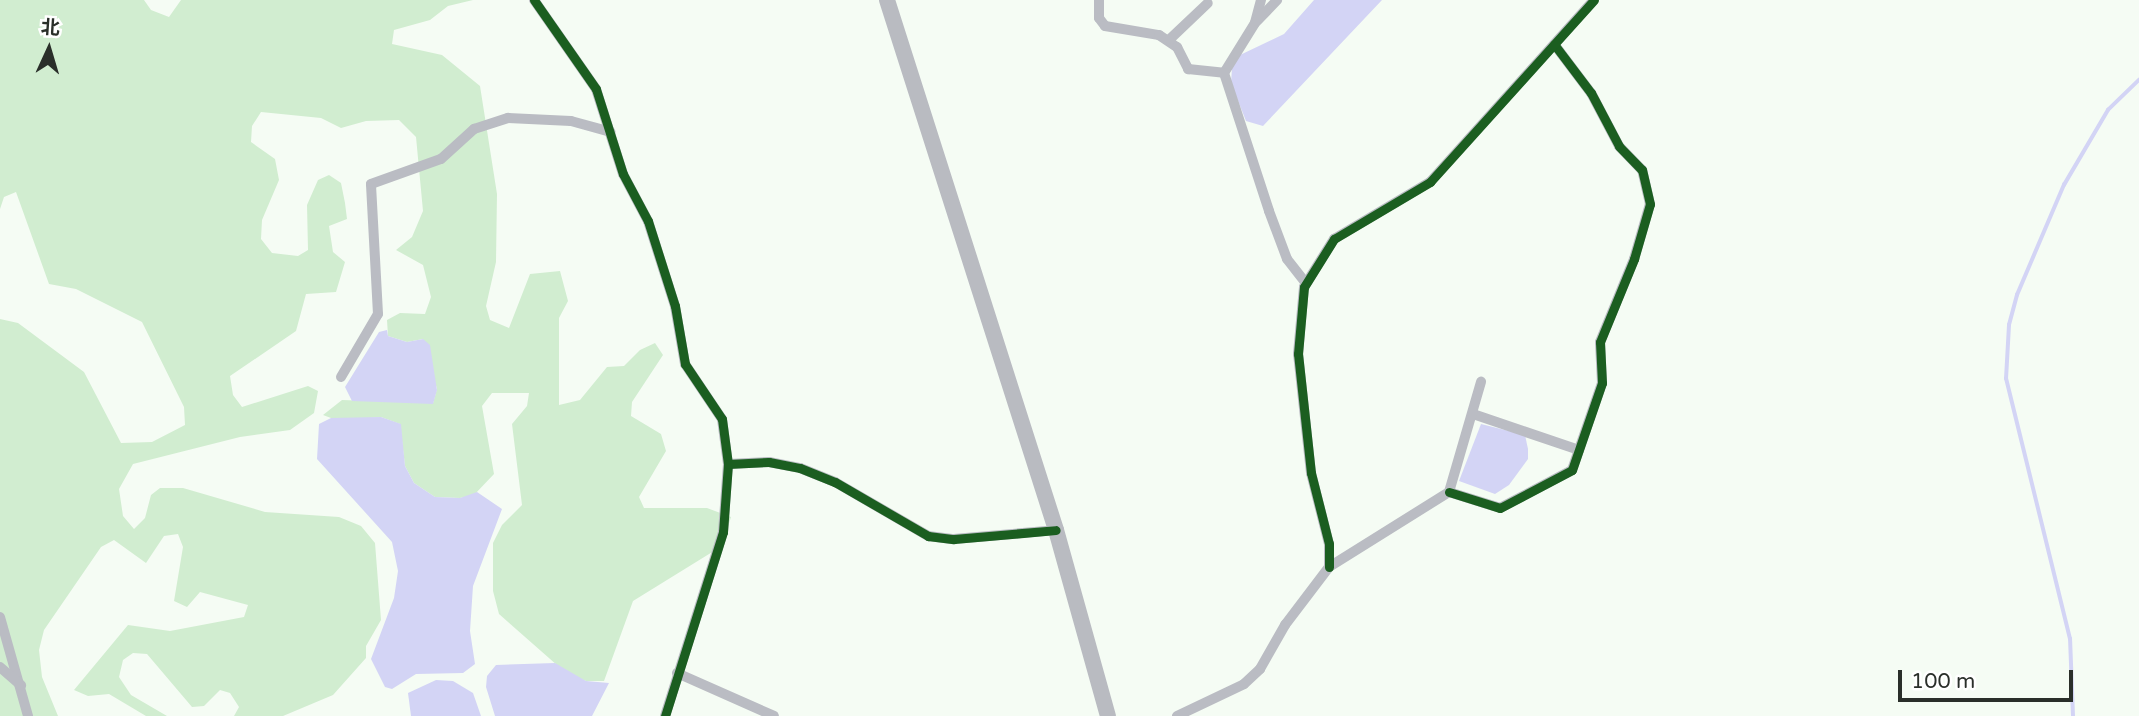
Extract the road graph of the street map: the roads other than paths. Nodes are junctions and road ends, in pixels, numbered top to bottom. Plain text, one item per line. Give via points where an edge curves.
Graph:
1 (534, 0) edge
2 (887, 0) edge
3 (1099, 0) edge
4 (1261, 0) edge
5 (1277, 0) edge
6 (1594, 0) edge
7 (1208, 1) edge
8 (1255, 23) junction
9 (1170, 39) junction
10 (1554, 44) junction
11 (1224, 73) junction
12 (611, 132) junction
13 (1306, 283) junction
14 (341, 377) dead end
15 (1481, 382) dead end
16 (1473, 414) junction
17 (1579, 450) junction
18 (728, 464) junction
19 (1449, 492) junction
20 (1056, 530) junction
21 (1329, 567) junction
22 (0, 617) edge
23 (0, 667) edge
24 (677, 673) junction
25 (23, 687) junction
26 (28, 716) edge
27 (665, 716) edge
28 (774, 716) edge
29 (1108, 716) edge
30 (1177, 716) edge

1 - 12 street via 596,89
2 - 20 main road
3 - 9 street via 1099,18 1105,26
4 - 8 street
5 - 8 street
6 - 10 street
7 - 9 street
8 - 11 street
9 - 11 street via 1188,69
10 - 13 street via 1430,182 1334,239
10 - 17 street via 1649,188 1650,204 1634,259 1600,342 1602,383
11 - 13 street via 1287,259
12 - 14 street via 570,121 508,118 474,129 441,159 371,184 378,314
12 - 18 street via 623,174 648,221 675,306 685,363 722,419
13 - 21 street via 1298,354 1311,473 1329,544
15 - 16 street
16 - 17 street
16 - 19 street
17 - 19 street via 1572,470 1500,508
18 - 20 street via 769,462 800,468 835,482 928,536 954,539
18 - 24 street via 723,532
19 - 21 street
20 - 29 main road
21 - 30 street via 1285,625 1260,669 1244,684
22 - 25 street
23 - 25 street
24 - 27 street
24 - 28 street
25 - 26 street

